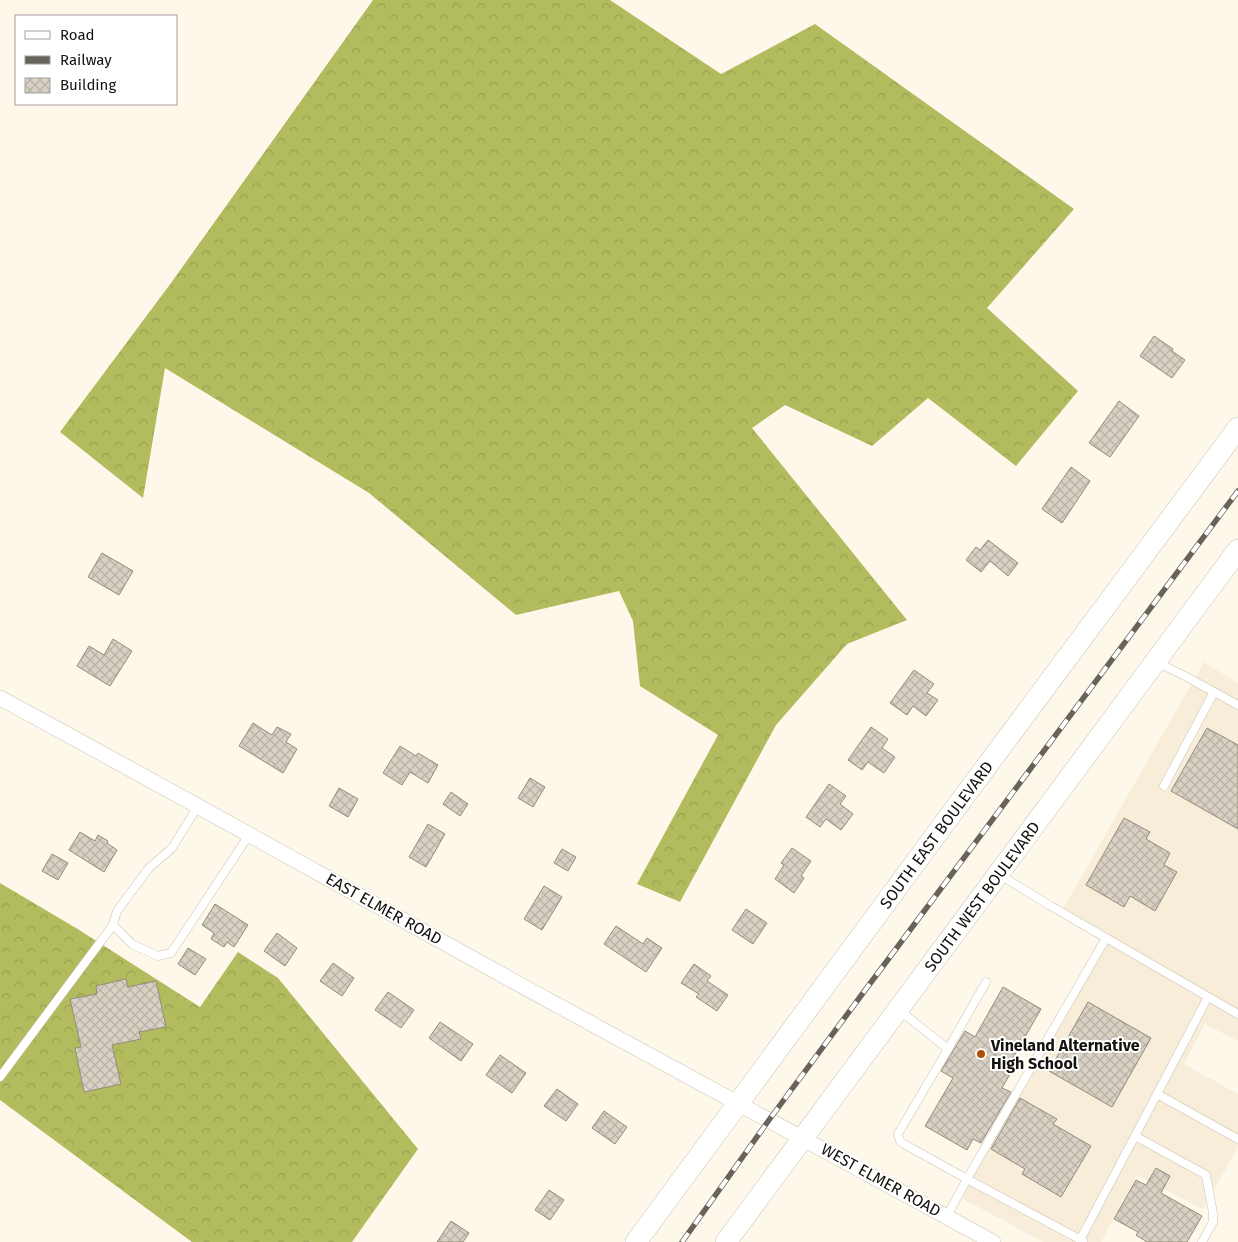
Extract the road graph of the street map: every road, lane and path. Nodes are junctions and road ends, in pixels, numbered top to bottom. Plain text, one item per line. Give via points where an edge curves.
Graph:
1 (1238, 428) edge
2 (1238, 550) edge
3 (1155, 662) junction
4 (1214, 692) junction
5 (0, 698) edge
6 (1238, 705) edge
7 (1164, 786) dead end
8 (198, 806) junction
9 (249, 835) junction
10 (999, 874) junction
11 (113, 925) junction
12 (1106, 938) junction
13 (986, 982) dead end
14 (1208, 997) junction
15 (898, 1010) junction
16 (1238, 1014) edge
17 (948, 1049) junction
18 (0, 1077) edge
19 (1157, 1094) junction
20 (738, 1103) junction
21 (769, 1120) joint
22 (1135, 1136) junction
23 (803, 1138) junction
24 (1238, 1139) edge
25 (967, 1179) junction
26 (946, 1216) junction
27 (1082, 1241) edge
28 (636, 1242) edge
29 (726, 1242) edge
30 (993, 1242) edge
31 (1202, 1242) edge

1 - 20 main road, SOUTH EAST BOULEVARD
2 - 3 main road, SOUTH WEST BOULEVARD
3 - 4 lane
3 - 10 main road, SOUTH WEST BOULEVARD
4 - 6 lane
4 - 7 lane
5 - 8 street, EAST ELMER ROAD
8 - 9 street, EAST ELMER ROAD
8 - 11 lane via 172,848 150,868 117,911
9 - 11 lane via 171,953 158,956 132,944
9 - 20 street, EAST ELMER ROAD
10 - 12 lane
10 - 15 main road, SOUTH WEST BOULEVARD
11 - 18 lane
12 - 14 lane
12 - 25 lane
13 - 17 lane
14 - 16 lane
14 - 19 lane
15 - 17 lane
15 - 23 main road, SOUTH WEST BOULEVARD
17 - 25 lane via 898,1134 904,1144
19 - 22 lane
19 - 24 lane
20 - 21 street, EAST ELMER ROAD
20 - 28 main road, SOUTH EAST BOULEVARD
21 - 23 street, WEST ELMER ROAD
22 - 27 lane
22 - 31 lane via 1206,1175 1214,1222
23 - 26 street, WEST ELMER ROAD
23 - 29 main road, SOUTH WEST BOULEVARD
25 - 26 lane
25 - 27 lane
26 - 30 street, WEST ELMER ROAD

